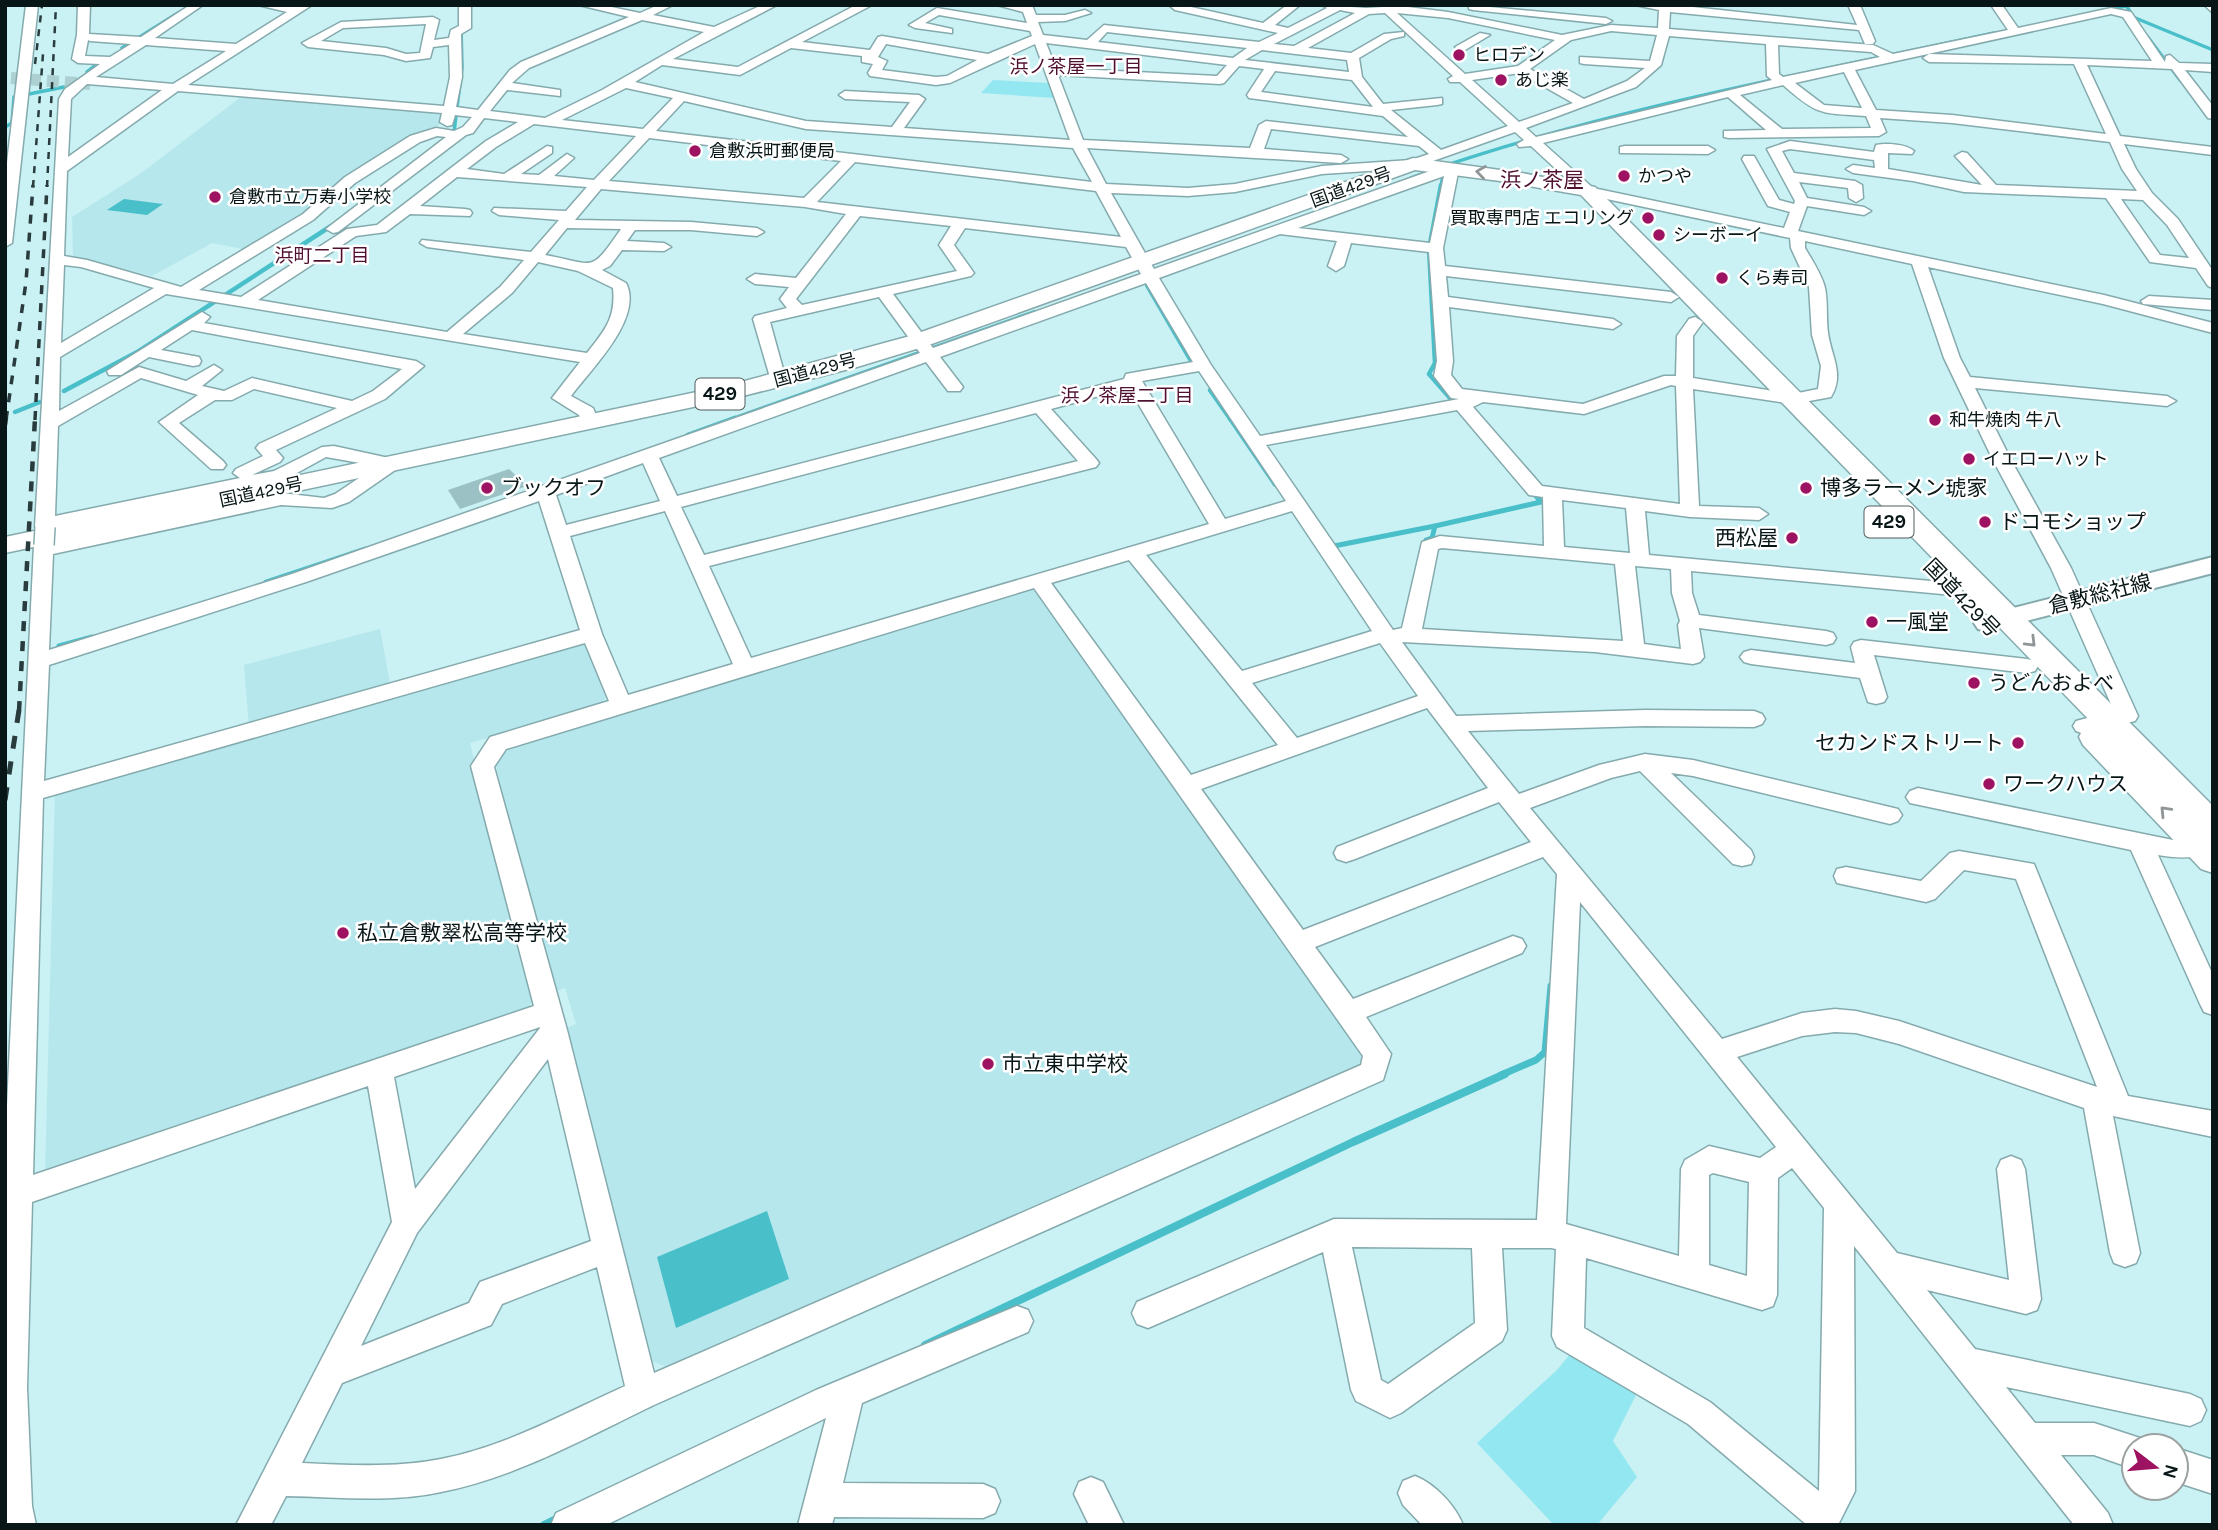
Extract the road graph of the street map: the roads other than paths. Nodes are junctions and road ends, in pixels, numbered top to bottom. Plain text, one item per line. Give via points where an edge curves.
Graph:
1 (32, 5) edge
2 (83, 5) edge
3 (198, 5) edge
4 (263, 5) edge
5 (465, 5) edge
6 (584, 5) edge
7 (668, 5) edge
8 (772, 5) edge
9 (866, 5) edge
10 (1003, 5) edge
11 (1173, 5) edge
12 (1235, 5) edge
13 (1295, 5) edge
14 (1456, 5) edge
15 (1640, 5) edge
16 (1782, 5) edge
17 (1844, 5) edge
18 (1854, 5) edge
19 (1996, 5) edge
20 (2209, 5) edge
21 (1332, 6) edge
22 (1665, 7) edge
23 (303, 8) edge
24 (1376, 8) edge
25 (1428, 9) edge
26 (2108, 9) edge
27 (1729, 10) edge
28 (2213, 10) edge
29 (1085, 13) dead end
30 (2135, 15) edge
31 (1218, 16) junction
32 (646, 17) junction
33 (1031, 20) edge
34 (1783, 20) junction
35 (1266, 26) junction
36 (148, 28) junction
37 (1400, 28) junction
38 (1623, 28) junction
39 (1854, 28) junction
40 (2014, 30) junction
41 (715, 31) junction
42 (948, 31) dead end
43 (1286, 31) junction
44 (1664, 32) junction
45 (459, 33) junction
46 (1484, 35) junction
47 (380, 37) dead end
48 (425, 39) junction
49 (1565, 39) junction
50 (1772, 39) junction
51 (137, 42) junction
52 (790, 44) junction
53 (1090, 44) junction
54 (1259, 45) junction
55 (349, 47) junction
56 (1461, 47) dead end
57 (238, 48) junction
58 (1296, 50) junction
59 (1549, 51) junction
60 (1880, 52) junction
61 (876, 53) junction
62 (1353, 57) junction
63 (989, 58) junction
64 (1584, 60) dead end
65 (113, 61) junction
66 (661, 61) junction
67 (2079, 61) junction
68 (1237, 62) junction
69 (1655, 65) junction
70 (974, 66) junction
71 (1272, 66) junction
72 (1848, 66) junction
73 (2169, 66) junction
74 (2213, 68) edge
75 (1522, 69) junction
76 (1049, 71) junction
77 (1356, 77) junction
78 (1456, 79) junction
79 (1780, 79) junction
80 (87, 82) junction
81 (18, 84) edge
82 (626, 85) junction
83 (505, 86) junction
84 (173, 90) junction
85 (556, 93) dead end
86 (1730, 93) junction
87 (845, 94) dead end
88 (681, 97) junction
89 (1288, 100) junction
90 (1437, 101) dead end
91 (1583, 103) junction
92 (454, 111) junction
93 (1383, 111) junction
94 (854, 112) junction
95 (1871, 113) junction
96 (482, 114) junction
97 (2213, 115) edge
98 (1277, 118) dead end
99 (540, 120) junction
100 (1599, 124) junction
101 (12, 127) edge
102 (1510, 128) junction
103 (895, 132) junction
104 (1777, 132) junction
105 (646, 133) junction
106 (450, 134) junction
107 (1729, 134) dead end
108 (2113, 139) junction
109 (1525, 141) junction
110 (1078, 144) junction
111 (547, 150) dead end
112 (1625, 150) junction
113 (1708, 150) dead end
114 (1256, 151) junction
115 (1907, 151) dead end
116 (2213, 151) edge
117 (1962, 156) dead end
118 (852, 157) junction
119 (567, 158) dead end
120 (1749, 159) dead end
121 (1434, 160) junction
122 (1637, 162) dead end
123 (60, 169) junction
124 (1385, 169) junction
125 (1853, 169) dead end
126 (454, 172) junction
127 (1788, 176) junction
128 (507, 178) junction
129 (542, 179) junction
130 (596, 186) junction
131 (1102, 187) junction
132 (1576, 188) junction
133 (1987, 190) junction
134 (2111, 195) junction
135 (2147, 196) junction
136 (808, 203) junction
137 (1800, 205) junction
138 (406, 209) junction
139 (499, 211) dead end
140 (856, 211) junction
141 (465, 213) dead end
142 (567, 220) junction
143 (961, 223) junction
144 (631, 225) junction
145 (1277, 230) junction
146 (352, 232) junction
147 (757, 232) dead end
148 (1793, 235) junction
149 (1345, 238) junction
150 (5, 243) edge
151 (427, 243) dead end
152 (617, 245) junction
153 (664, 247) dead end
154 (1431, 248) junction
155 (534, 259) junction
156 (56, 260) junction
157 (1918, 260) junction
158 (2200, 264) junction
159 (1144, 265) junction
160 (1336, 266) dead end
161 (591, 269) junction
162 (1436, 270) junction
163 (755, 279) dead end
164 (800, 283) junction
165 (2213, 283) edge
166 (164, 289) junction
167 (883, 292) junction
168 (183, 293) junction
169 (1671, 297) junction
170 (2104, 300) junction
171 (228, 301) junction
172 (1439, 301) junction
173 (2213, 305) edge
174 (798, 311) junction
175 (1695, 322) junction
176 (1613, 324) dead end
177 (190, 326) junction
178 (2213, 328) edge
179 (450, 337) junction
180 (924, 349) junction
181 (147, 352) junction
182 (52, 355) junction
183 (590, 358) junction
184 (193, 361) dead end
185 (1203, 365) junction
186 (214, 370) dead end
187 (778, 380) junction
188 (1134, 382) junction
189 (1684, 382) junction
190 (1964, 382) junction
191 (190, 386) junction
192 (954, 387) dead end
193 (1764, 393) junction
194 (212, 394) junction
195 (1494, 398) junction
196 (1793, 400) junction
197 (2167, 401) dead end
198 (50, 405) junction
199 (1458, 405) junction
200 (356, 407) junction
201 (1040, 407) junction
202 (590, 422) junction
203 (49, 424) junction
204 (1254, 442) junction
205 (334, 451) junction
206 (649, 456) junction
207 (392, 464) junction
208 (217, 465) dead end
209 (230, 485) junction
210 (339, 487) junction
211 (547, 492) junction
212 (1552, 493) junction
213 (1297, 504) junction
214 (1635, 504) junction
215 (673, 505) junction
216 (1690, 511) junction
217 (1759, 514) dead end
218 (1220, 527) junction
219 (559, 533) junction
220 (44, 536) junction
221 (5, 545) edge
222 (1133, 552) junction
223 (1555, 552) junction
224 (1632, 560) junction
225 (697, 563) junction
226 (2213, 565) edge
227 (1681, 566) junction
228 (1039, 580) junction
229 (1953, 589) junction
230 (2076, 601) junction
231 (1996, 620) junction
232 (1691, 624) junction
233 (592, 634) junction
234 (1411, 634) junction
235 (1382, 636) junction
236 (1826, 638) dead end
237 (1634, 650) junction
238 (1751, 657) dead end
239 (40, 660) junction
240 (2027, 666) junction
241 (745, 667) junction
242 (1869, 672) junction
243 (1237, 680) junction
244 (1876, 696) dead end
245 (1425, 701) junction
246 (621, 705) junction
247 (1754, 719) dead end
248 (1450, 724) junction
249 (2096, 724) junction
250 (1292, 747) junction
251 (1645, 762) junction
252 (1185, 786) junction
253 (32, 793) junction
254 (1918, 797) dead end
255 (1510, 798) junction
256 (1890, 815) dead end
257 (2140, 842) junction
258 (2208, 845) edge
259 (1543, 847) junction
260 (1346, 853) dead end
261 (1742, 857) dead end
262 (1569, 870) junction
263 (1846, 876) dead end
264 (1297, 943) junction
265 (1513, 946) dead end
266 (2213, 1004) edge
267 (1346, 1013) junction
268 (551, 1022) junction
269 (1717, 1052) junction
270 (379, 1070) junction
271 (2107, 1102) junction
272 (2213, 1124) edge
273 (1795, 1149) junction
274 (2011, 1169) dead end
275 (1764, 1172) junction
276 (19, 1193) junction
277 (1839, 1203) junction
278 (407, 1223) junction
279 (1334, 1233) junction
280 (1486, 1235) junction
281 (1561, 1237) junction
282 (606, 1249) junction
283 (2125, 1253) dead end
284 (1889, 1266) junction
285 (1694, 1276) junction
286 (1148, 1313) dead end
287 (1017, 1321) dead end
288 (1967, 1363) junction
289 (332, 1370) junction
290 (643, 1394) junction
291 (838, 1397) junction
292 (2190, 1410) dead end
293 (2028, 1439) junction
294 (2120, 1447) edge
295 (2190, 1470) edge
296 (2213, 1477) edge
297 (278, 1479) junction
298 (1415, 1493) dead end
299 (1091, 1494) dead end
300 (983, 1501) dead end
301 (818, 1513) edge
302 (19, 1525) edge
303 (253, 1525) edge
304 (568, 1525) edge
305 (1107, 1525) edge
306 (1446, 1525) edge
307 (2096, 1525) edge

1 - 81 street
2 - 65 street via 78,59
3 - 36 street
4 - 23 street
5 - 45 street via 465,28
6 - 32 street
7 - 32 street
8 - 41 street
9 - 52 street
10 - 33 street
11 - 31 street
12 - 31 street
13 - 35 street
14 - 38 street via 1614,21
15 - 22 street
16 - 34 street
17 - 39 street
18 - 60 street
19 - 40 street
20 - 28 street
21 - 24 street
21 - 43 street via 1317,19
22 - 27 street
22 - 44 street
23 - 57 street
24 - 25 street
24 - 37 street
24 - 58 street
25 - 49 street
26 - 30 street
26 - 40 street
27 - 34 street
29 - 33 street
30 - 73 street
31 - 35 street
32 - 41 street
32 - 83 street via 525,65
33 - 42 street via 937,11 915,25
33 - 53 street
33 - 63 street
33 - 76 street
34 - 39 street
35 - 43 street
36 - 51 street
36 - 51 street via 92,31
37 - 46 street
37 - 62 street
37 - 78 street
38 - 44 street
38 - 49 street via 1598,29
39 - 60 street
40 - 60 street
41 - 66 street
43 - 54 street
44 - 50 street
44 - 69 street
45 - 48 street
45 - 92 street
46 - 56 street
46 - 59 street
47 - 55 street via 370,36
48 - 55 street via 426,55 416,58
48 - 55 street via 433,20 341,25 308,43
49 - 59 street
50 - 60 street
50 - 79 street
51 - 57 street
51 - 65 street
52 - 61 street
52 - 66 street via 740,71
53 - 54 street via 1104,28 1130,26
53 - 68 street
54 - 58 street
54 - 68 street
57 - 84 street
58 - 62 street
59 - 75 street
60 - 67 street via 1977,60
60 - 72 street
61 - 63 street via 882,40
61 - 70 street
61 - 70 street via 866,59 881,61 874,73 936,81
62 - 77 street
63 - 70 street
64 - 69 street
65 - 80 street
66 - 82 street
67 - 73 street
67 - 108 street
68 - 71 street
68 - 76 street via 1220,80
69 - 91 street via 1624,88
71 - 77 street
71 - 89 street via 1253,95
72 - 79 street
72 - 95 street
73 - 74 street
73 - 97 street
75 - 78 street
75 - 91 street
76 - 110 street
77 - 93 street
78 - 102 street
79 - 86 street
79 - 95 street via 1822,110
80 - 84 street
80 - 123 street via 65,99
81 - 101 street
82 - 88 street
82 - 99 street
83 - 85 street
83 - 96 street
84 - 92 street
84 - 123 street
86 - 100 street
86 - 104 street
87 - 94 street
88 - 94 street via 785,121
88 - 105 street
89 - 93 street
89 - 98 street
90 - 93 street
91 - 102 street
92 - 96 street
92 - 106 street via 447,126
93 - 121 street
94 - 103 street
94 - 103 street via 919,99
95 - 104 street via 1879,132
95 - 108 street
96 - 99 street
96 - 106 street via 468,130
99 - 105 street
99 - 126 street via 491,145
100 - 109 street
100 - 112 street
101 - 150 street
102 - 109 street
102 - 121 street
103 - 110 street
104 - 107 street
105 - 118 street
105 - 130 street
106 - 146 street via 333,229
106 - 168 street via 415,139 362,171 308,217
108 - 116 street
108 - 135 street
109 - 132 street
109 - 132 street
110 - 114 street
110 - 131 street
111 - 128 street
112 - 113 street
112 - 122 street
114 - 121 street via 1266,125
114 - 124 street via 1366,162
115 - 127 street via 1881,148 1882,162 1790,145 1774,149
117 - 133 street via 1989,184
118 - 131 street
118 - 136 street
119 - 129 street
120 - 137 street via 1773,203
121 - 124 highway, 国道429号 / 429
132 -> 121 highway
121 - 145 street
121 - 154 street
123 - 156 street
124 - 131 street via 1322,170 1235,188 1188,192
124 - 159 highway, 国道429号 / 429
125 - 133 street
126 - 128 street
126 - 138 street
127 - 137 street
127 - 137 street via 1855,186 1860,205
128 - 129 street
129 - 130 street
130 - 136 street
130 - 142 street
131 - 159 street
132 - 148 street
132 - 169 highway, 国道429号 / 429
132 - 196 highway, 国道429号 / 429
133 - 134 street
134 - 135 street
134 - 158 street via 2155,259
135 - 158 street via 2173,222
136 - 140 street
137 - 148 street
138 - 141 street
138 - 146 street via 381,229
139 - 142 street
140 - 143 street
140 - 164 street
142 - 144 street
142 - 155 street
143 - 159 street
143 - 167 street via 946,245 966,273
144 - 147 street
144 - 152 street
145 - 149 street
145 - 159 street
146 - 171 street
148 - 157 street
148 - 196 street via 1817,287 1820,335 1829,366 1825,393
149 - 154 street
149 - 160 street
151 - 155 street
152 - 153 street
152 - 161 street via 605,263
154 - 162 street
155 - 161 street
155 - 179 street via 506,290
156 - 166 street via 82,263
156 - 182 street
157 - 170 street
157 - 190 street
158 - 165 street
159 - 180 highway, 国道429号 / 429
159 - 185 street
161 - 183 street via 621,286 624,308
162 - 169 street
162 - 172 street
163 - 164 street
164 - 174 street via 788,299
166 - 168 street
166 - 182 street
167 - 174 street
167 - 180 street
168 - 171 street
169 - 175 highway, 国道429号 / 429
170 - 173 street
170 - 178 street
171 - 177 street
171 - 179 street
172 - 176 street
172 - 195 street via 1446,361 1442,376 1457,394
174 - 187 street via 761,319
175 - 189 street via 1685,336
175 - 193 highway, 国道429号 / 429
177 - 181 street
177 - 200 street via 416,366
179 - 183 street
180 - 187 highway, 国道429号 / 429
180 - 192 street
180 - 206 street
181 - 184 street
181 - 198 street
182 - 198 street
183 - 202 street via 561,398 587,412
185 - 188 street via 1132,378
185 - 204 street
186 - 191 street
187 - 202 highway, 国道429号 / 429
188 - 201 street
188 - 218 street
189 - 193 street
189 - 195 street via 1670,380 1584,409
189 - 216 street
190 - 197 street
190 - 230 street
191 - 194 street
191 - 203 street via 139,372
193 - 196 street
193 - 229 highway, 国道429号 / 429
194 - 200 street via 226,396 252,383
194 - 208 street via 168,422
195 - 199 street
196 - 231 highway, 国道429号 / 429
198 - 203 street
199 - 204 street
199 - 212 street via 1536,491
200 - 209 street via 265,448 274,458 228,480
201 - 215 street
201 - 225 street via 1090,463
202 - 207 highway, 国道429号 / 429
203 - 220 street
204 - 213 street
205 - 207 street
205 - 209 street via 311,456 280,475
205 - 210 street via 347,463
206 - 211 street
206 - 215 street
207 - 210 highway, 国道429号 / 429
209 - 220 street
210 - 220 street via 325,504 281,499
210 - 221 highway, 国道429号 / 429
211 - 219 street
211 - 239 street via 299,578
212 - 214 street
212 - 223 street
213 - 218 street
213 - 235 street
214 - 216 street
214 - 224 street
215 - 219 street
215 - 225 street
216 - 217 street
218 - 222 street
219 - 233 street
220 - 239 street
222 - 228 street
222 - 243 street
223 - 224 street
223 - 234 street via 1440,542 1429,546
224 - 227 street
224 - 237 street
225 - 241 street
226 - 230 main road, 倉敷総社線
227 - 229 street
227 - 232 street via 1682,593
228 - 241 street
228 - 252 street
229 - 231 highway, 国道429号 / 429
230 - 231 main road, 倉敷総社線
230 - 249 street via 2127,716
231 - 240 highway, 国道429号 / 429
231 -> 249 highway, 国道429号 / 429
232 - 236 street
232 - 237 street via 1693,657
233 - 246 street
233 - 253 street
234 - 235 street
234 - 237 street
235 - 243 street
235 - 245 street
238 - 242 street
239 - 253 street
240 - 242 street via 1861,647
240 - 249 highway, 国道429号 / 429
241 - 246 street
242 - 244 street
243 - 250 street
245 - 248 street
245 - 250 street
246 - 268 street via 498,743 482,766
247 - 248 street
248 - 255 street
249 - 258 highway, 国道429号 / 429
250 - 252 street
251 - 255 street
251 - 256 street via 1693,768
251 - 261 street
252 - 264 street
253 - 276 street
254 - 257 street
255 - 259 street
255 - 260 street
257 - 258 street via 2173,849
257 - 266 street
259 - 262 street
259 - 264 street
262 - 269 street
262 - 281 street
263 - 271 street via 1927,892 1959,860 2025,872
264 - 267 street
265 - 267 street
267 - 290 street via 1377,1054 1373,1072
268 - 270 street
268 - 278 street
268 - 282 street
269 - 271 street via 1814,1022 1850,1022 1891,1031
269 - 273 street
270 - 276 street
270 - 278 street
271 - 272 street
271 - 283 street
273 - 275 street
273 - 277 street
274 - 284 street via 2026,1299
275 - 285 street via 1709,1159 1695,1169
275 - 285 street via 1762,1295
276 - 302 street via 11,1388
277 - 281 street via 1838,1491 1824,1517 1699,1413 1568,1336
277 - 284 street
278 - 289 street
279 - 280 street
279 - 280 street via 1367,1390 1390,1402 1491,1330
279 - 286 street
280 - 281 street
281 - 285 street
282 - 289 street via 491,1293 480,1314
282 - 290 street
284 - 288 street
287 - 291 street
288 - 292 street
288 - 293 street
289 - 297 street
290 - 297 street via 496,1462 437,1477
291 - 301 street
291 - 304 street
293 - 294 street via 2094,1439
293 - 307 street
295 - 296 street
297 - 303 street
298 - 306 street
299 - 305 street
300 - 301 street

